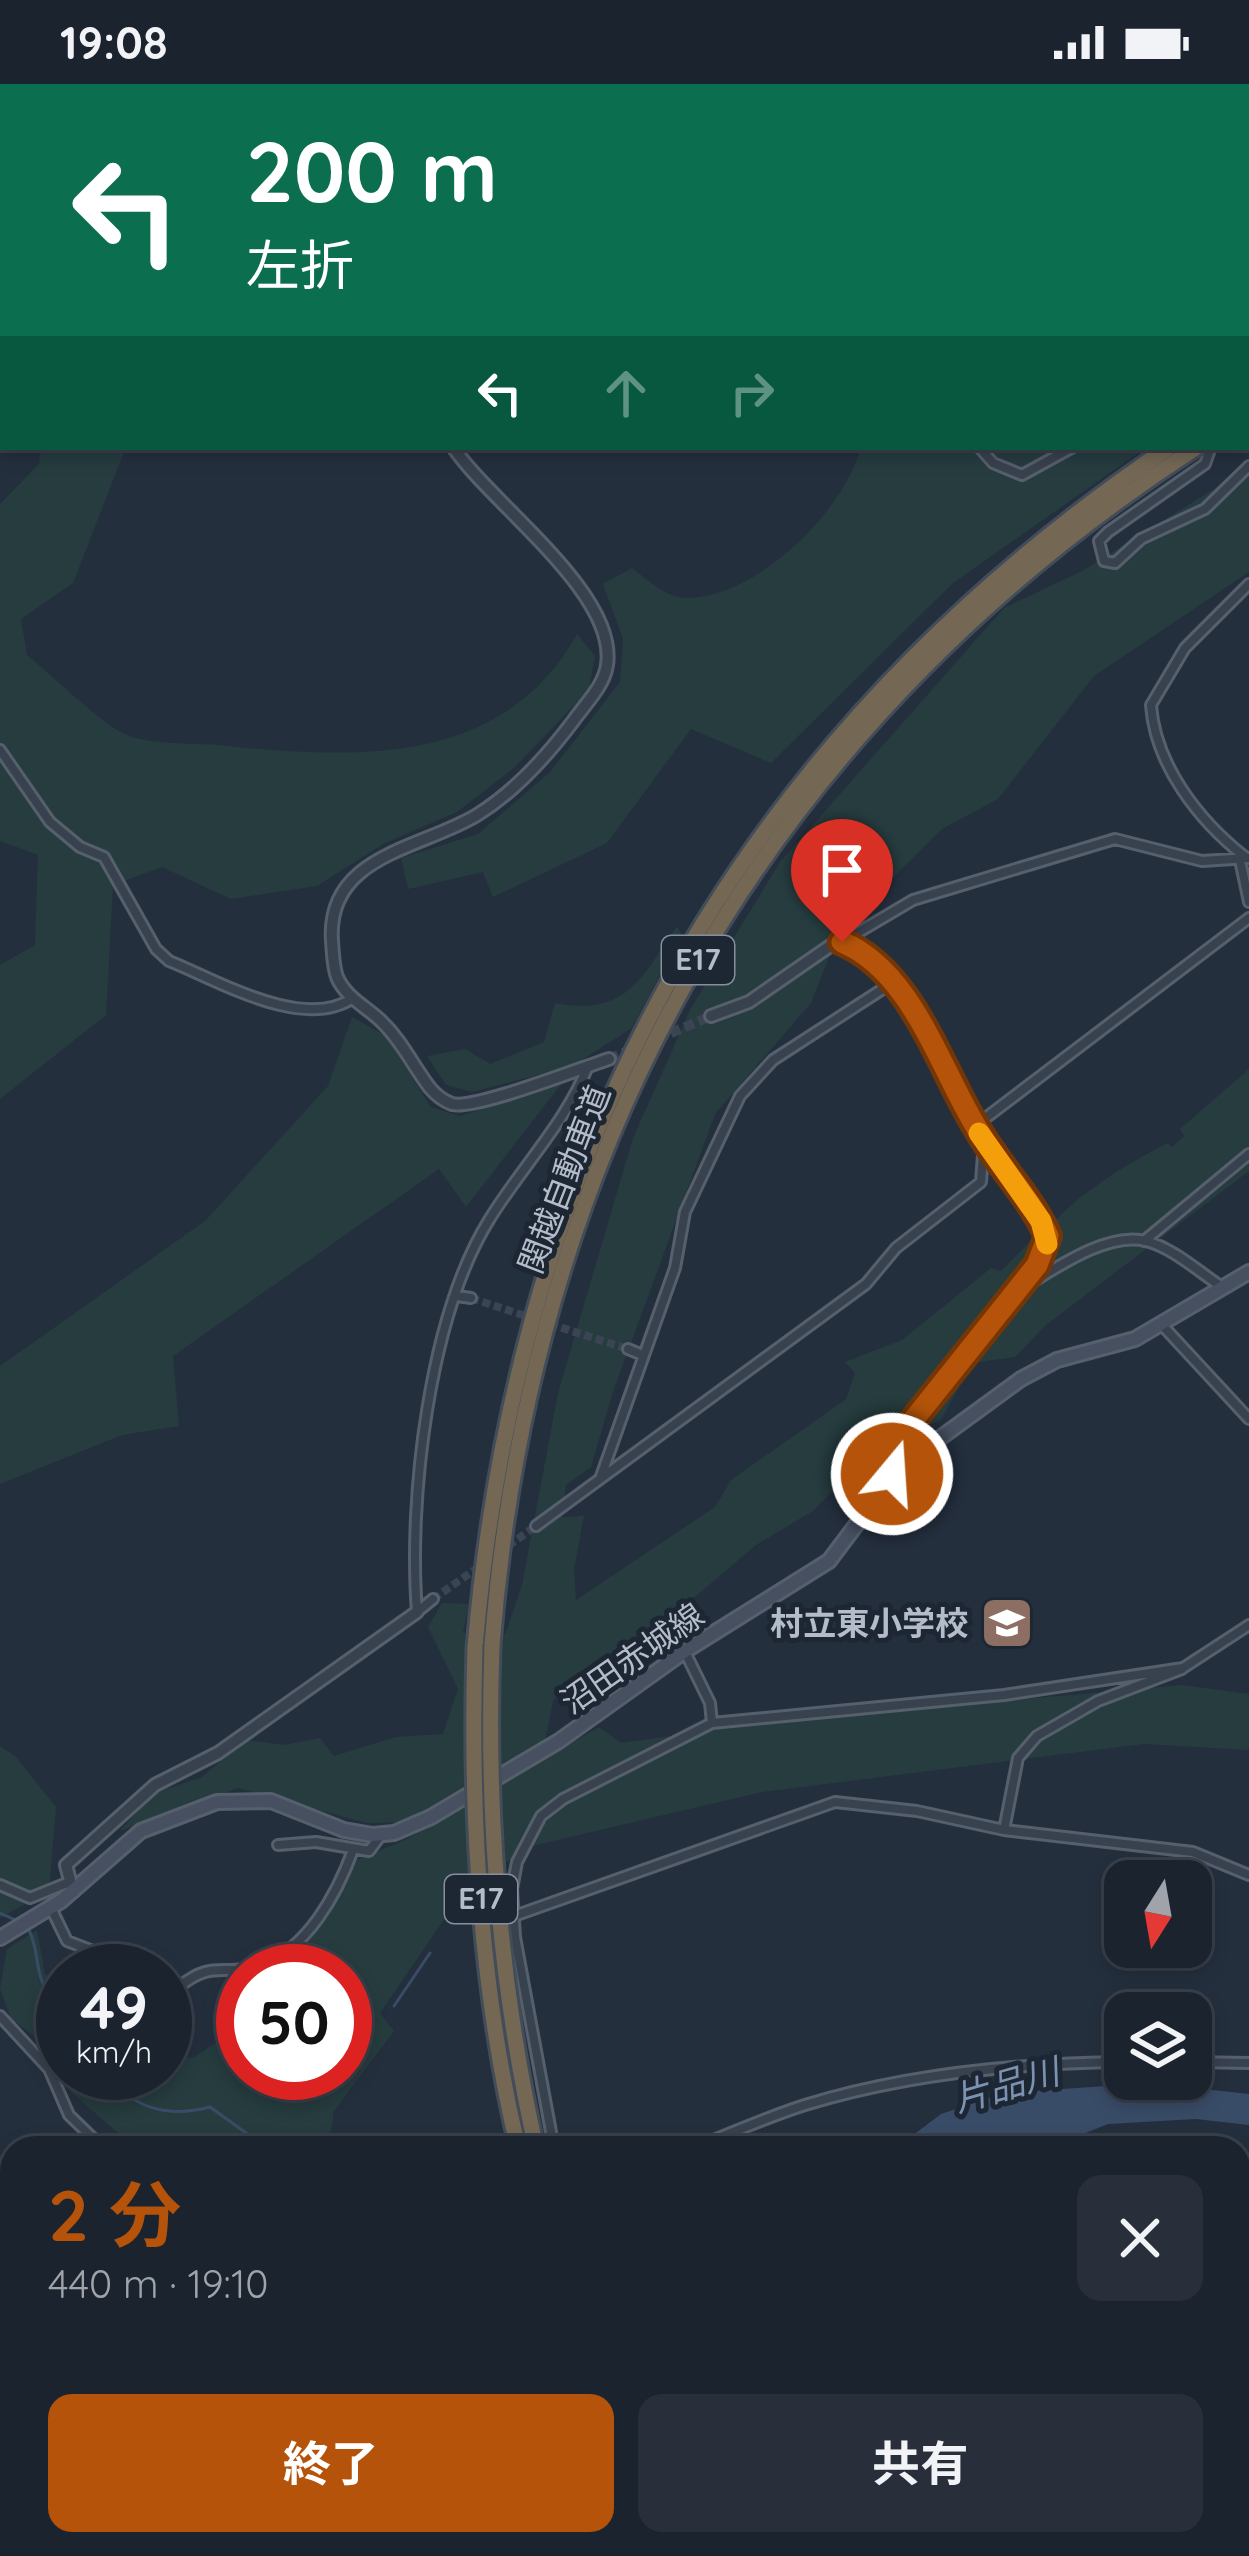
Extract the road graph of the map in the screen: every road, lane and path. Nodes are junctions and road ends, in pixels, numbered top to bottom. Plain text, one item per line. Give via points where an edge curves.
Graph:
1 (455, 450) edge
2 (981, 450) edge
3 (1068, 450) edge
4 (1165, 450) edge
5 (1205, 450) edge
6 (1207, 450) edge
7 (1249, 466) edge
8 (1249, 584) edge
9 (0, 750) edge
10 (1245, 859) edge
11 (1249, 902) edge
12 (1249, 918) edge
13 (842, 942) junction
14 (892, 982) junction
15 (352, 998) junction
16 (711, 1016) tunnel mouth
17 (609, 1059) tunnel mouth
18 (588, 1066) junction
19 (975, 1126) junction
20 (984, 1141) junction
21 (1249, 1154) edge
22 (1144, 1240) junction
23 (1249, 1271) edge
24 (1223, 1288) junction
25 (457, 1296) junction
26 (1010, 1296) junction
27 (471, 1298) tunnel mouth
28 (1162, 1325) junction
29 (628, 1349) tunnel mouth
30 (640, 1354) junction
31 (1249, 1419) edge
32 (899, 1468) junction
33 (600, 1480) junction
34 (536, 1526) tunnel mouth
35 (433, 1599) tunnel mouth
36 (417, 1612) junction
37 (1249, 1625) edge
38 (484, 1646) junction
39 (685, 1651) junction
40 (1183, 1669) junction
41 (712, 1723) junction
42 (1004, 1830) junction
43 (381, 1835) junction
44 (278, 1845) dead end
45 (353, 1850) junction
46 (1249, 1875) edge
47 (0, 1885) edge
48 (70, 1888) junction
49 (45, 1910) junction
50 (517, 1915) junction
51 (5, 1934) edge
52 (75, 1944) edge
53 (192, 1977) edge
54 (0, 2016) edge
55 (1212, 2062) edge
56 (1104, 2063) edge
57 (1249, 2063) edge
58 (91, 2136) edge
59 (516, 2136) edge
60 (534, 2136) edge
61 (552, 2136) edge
62 (725, 2136) edge

1 - 15 street via 592,608 607,664 558,742 500,800 376,860 346,884 332,933 336,975
2 - 3 street via 1022,475
4 - 38 highway, 関越自動車道 / E17 via 1025,554 887,682 780,808 691,941 604,1109 535,1300 495,1473
5 - 38 highway, 関越自動車道 / E17 via 1075,533 950,641 839,759 705,948 604,1148 550,1304 510,1477
6 - 7 street via 1205,464 1099,541 1104,561 1205,509
8 - 10 street via 1185,648 1150,705 1170,774
9 - 15 street via 50,822 104,856 169,961 280,1003 324,1007
10 - 11 street
10 - 13 street via 1202,861 1115,839 913,900
12 - 19 street
13 - 14 street
13 - 16 street via 749,1002
14 - 19 street
14 - 30 street via 773,1060 740,1096 685,1212 675,1268
15 - 18 street via 398,1039 431,1089 457,1105
17 - 18 street
18 - 25 street via 487,1223
19 - 20 street
20 - 26 street via 1048,1236 1037,1265
20 - 33 street via 976,1188 896,1248 866,1284
21 - 22 street
22 - 24 street
22 - 26 street via 1091,1252
23 - 24 main road, 沼田赤城線
24 - 28 main road, 沼田赤城線
25 - 27 street
25 - 36 street via 431,1397
26 - 32 street via 891,1448
28 - 31 street
28 - 32 main road, 沼田赤城線 via 1021,1379
29 - 30 street
30 - 33 street
32 - 39 main road, 沼田赤城線 via 829,1561
33 - 34 street
35 - 36 street
36 - 48 street via 218,1753 155,1785 66,1865
37 - 40 street
38 - 59 highway, 関越自動車道 / E17, bridge via 476,1844
38 - 60 highway, 関越自動車道 / E17, bridge via 492,1841
39 - 41 street
39 - 43 main road, 沼田赤城線 via 559,1741 412,1827
40 - 41 street via 1004,1696
40 - 42 street via 1098,1701 1037,1736 1018,1758
41 - 50 street via 541,1816 513,1876
42 - 46 street via 1193,1852
42 - 50 street via 835,1802
43 - 45 street via 375,1848
43 - 48 main road via 344,1830 271,1801 218,1802 141,1831
44 - 45 street
45 - 53 street via 332,1898 300,1938 248,1968 202,1969
47 - 48 street via 30,1898
48 - 49 main road
49 - 51 main road
49 - 52 street
50 - 61 street
54 - 58 street via 49,2069 69,2115
55 - 57 street
56 - 62 street via 883,2088

